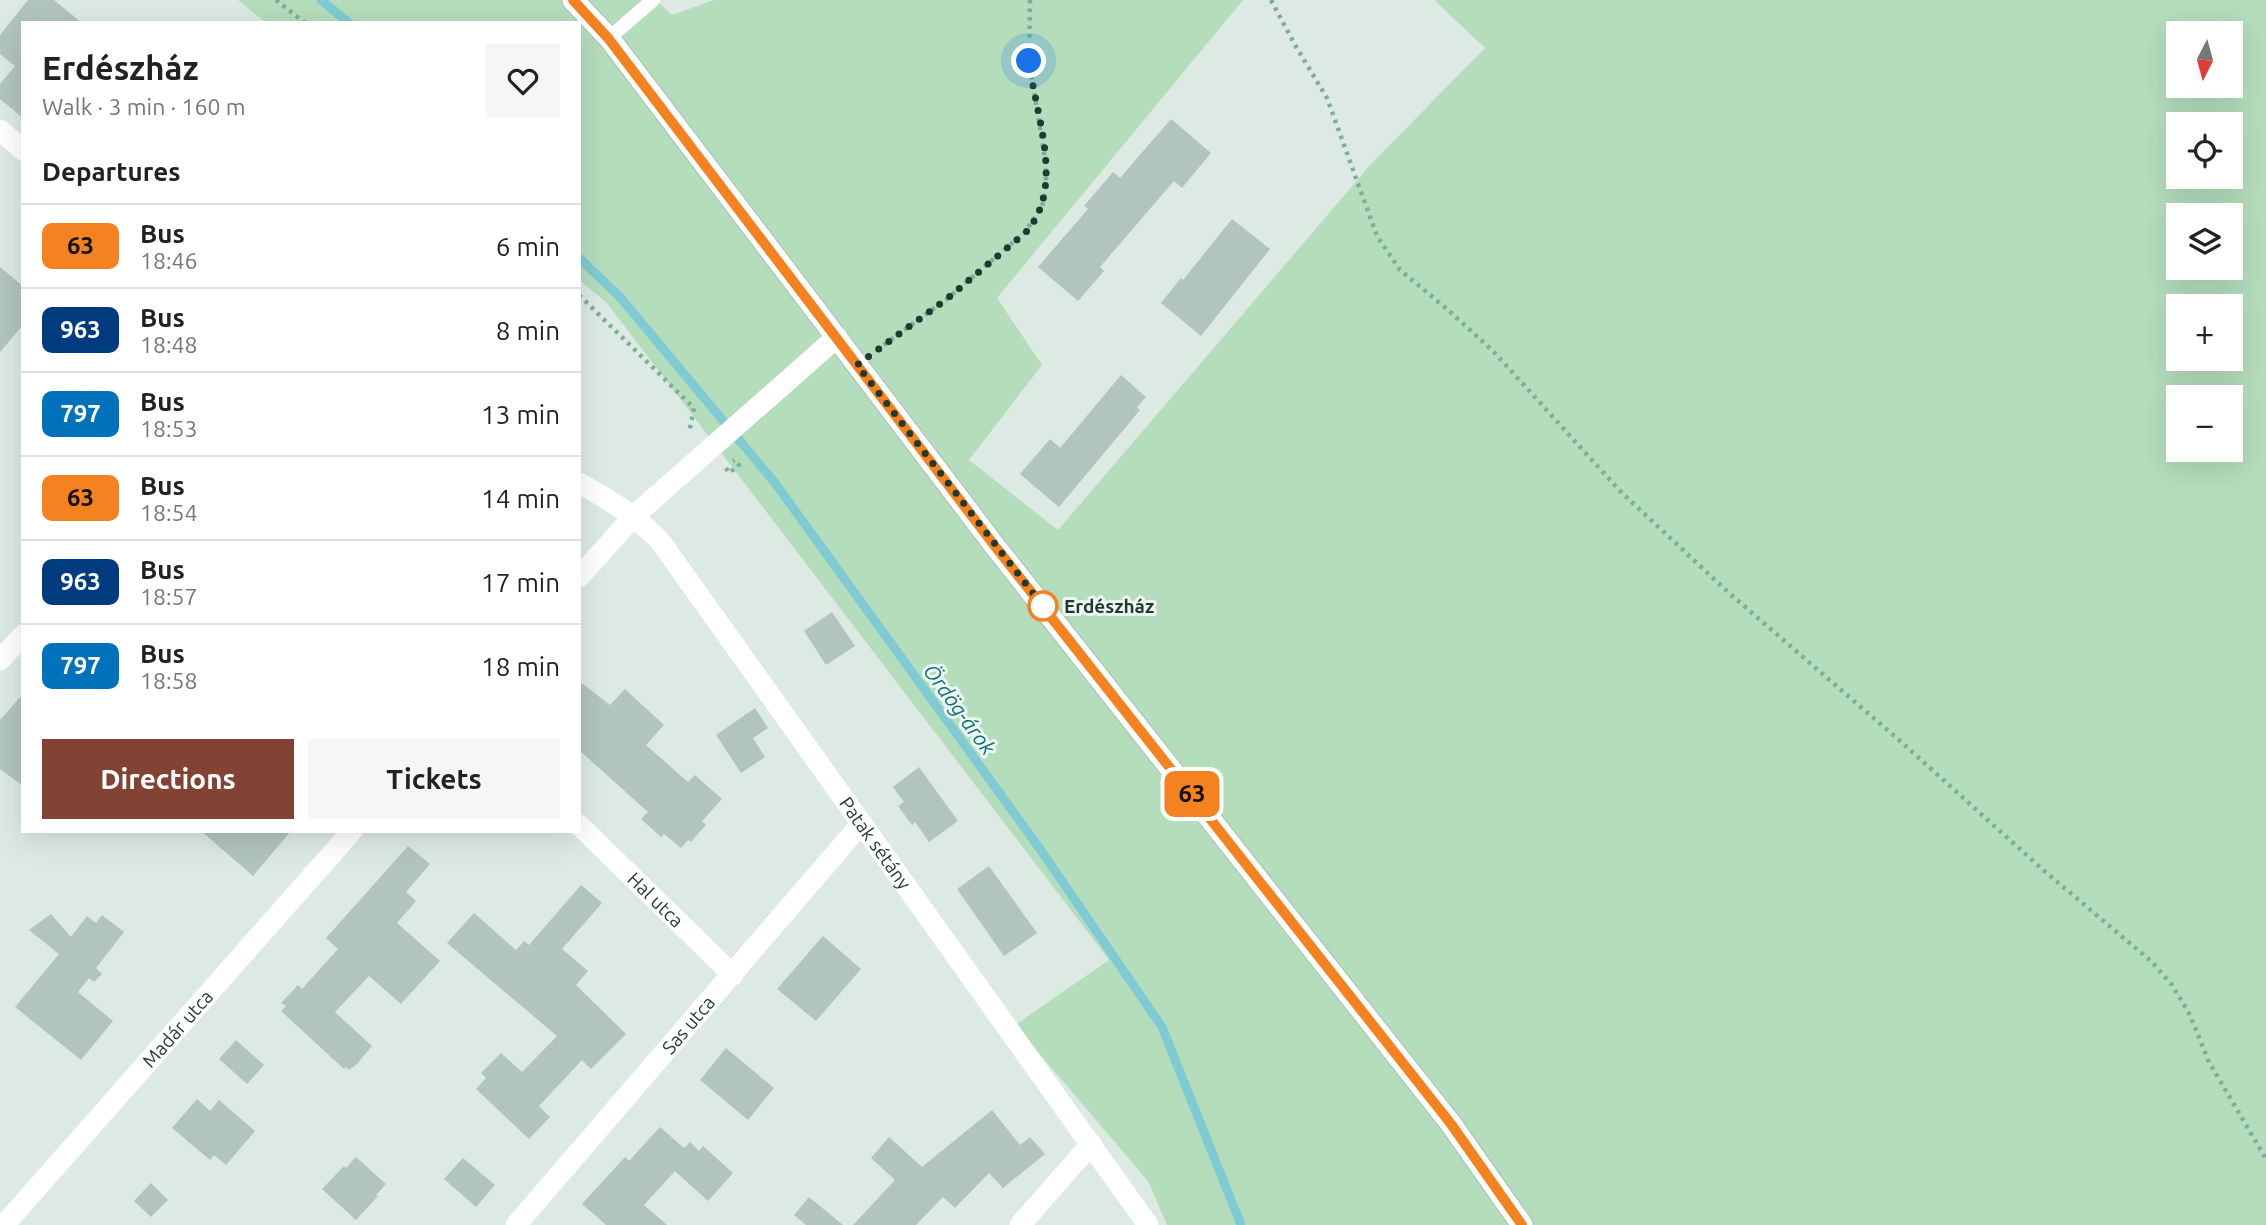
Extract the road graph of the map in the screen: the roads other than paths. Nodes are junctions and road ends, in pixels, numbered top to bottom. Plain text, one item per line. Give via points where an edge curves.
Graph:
1 (573, 0) edge
2 (653, 0) edge
3 (608, 38) junction
4 (0, 130) edge
5 (21, 148) edge
6 (837, 337) junction
7 (581, 484) edge
8 (634, 516) junction
9 (581, 575) edge
10 (21, 637) edge
11 (0, 660) edge
12 (861, 824) junction
13 (581, 827) edge
14 (350, 833) edge
15 (733, 975) junction
16 (1091, 1144) junction
17 (4, 1225) edge
18 (516, 1225) edge
19 (1020, 1225) edge
20 (1148, 1225) edge
21 (1522, 1225) edge

1 - 3 street
2 - 3 lane
3 - 6 street
4 - 5 street
6 - 8 street
6 - 21 street via 994,545 1451,1124
7 - 8 street, Patak sétány
8 - 9 street
8 - 12 street, Patak sétány via 664,546
10 - 11 street
12 - 15 street, Sas utca
12 - 16 street, Patak sétány
13 - 15 street, Hal utca
14 - 17 street, Madár utca
15 - 18 street, Sas utca
16 - 19 street
16 - 20 street, Patak sétány

